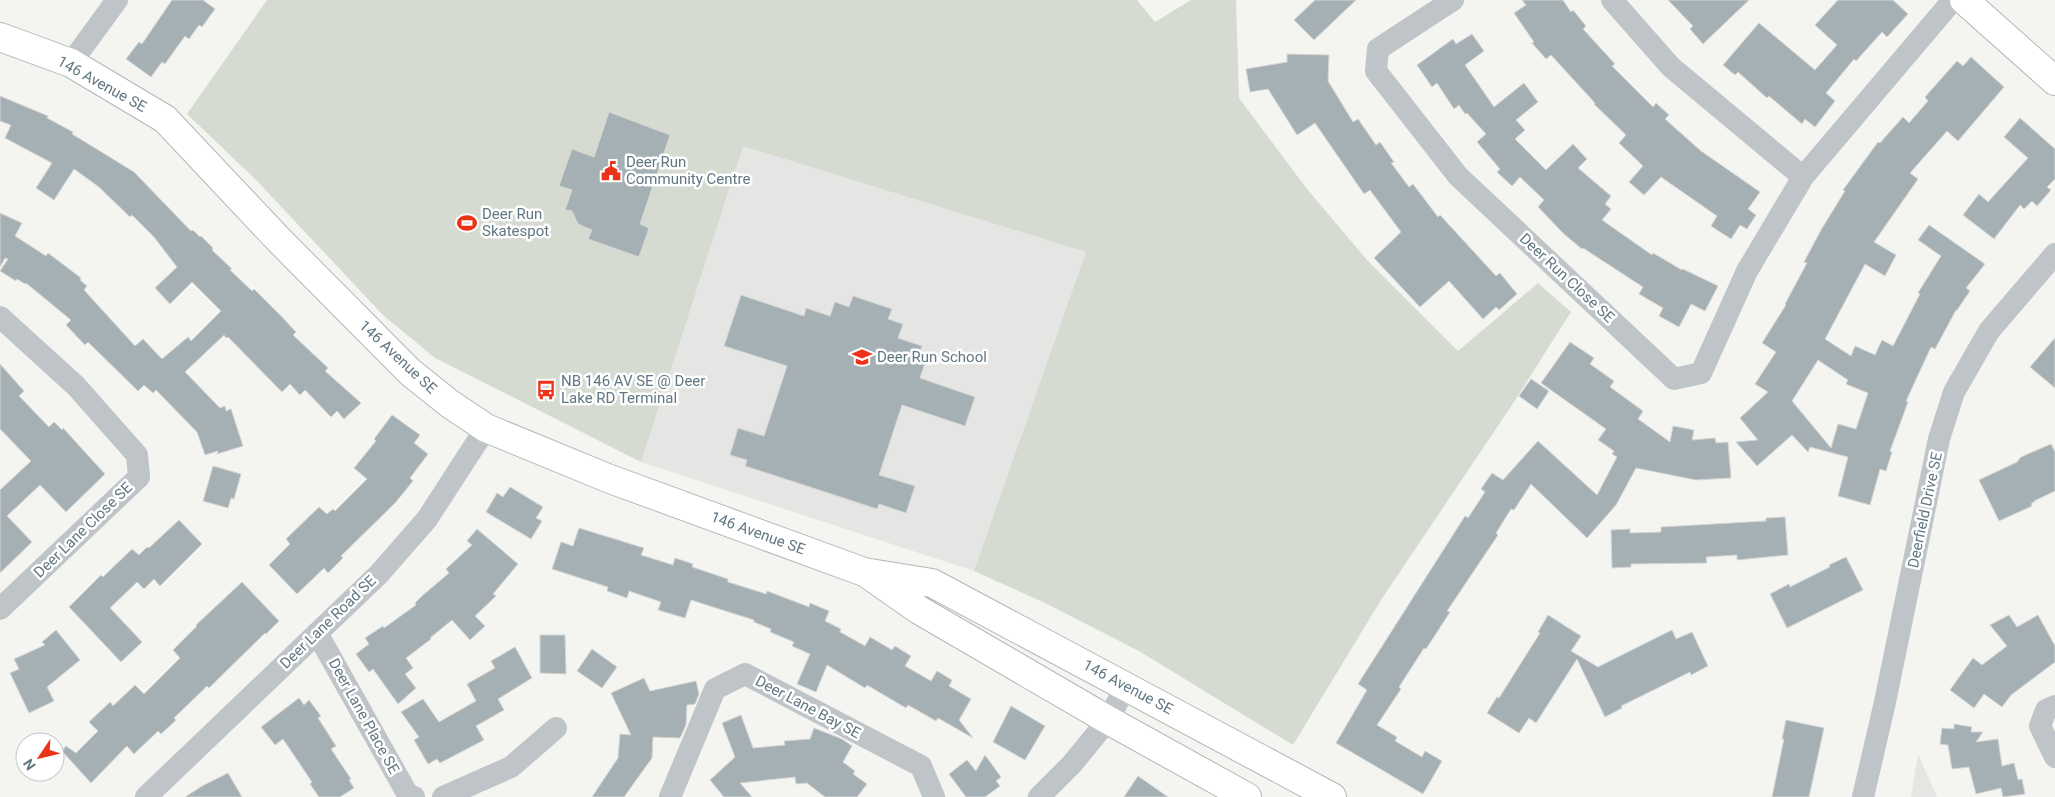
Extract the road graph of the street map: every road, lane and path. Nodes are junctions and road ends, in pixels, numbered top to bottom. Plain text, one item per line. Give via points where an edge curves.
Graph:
1 (117, 0) edge
2 (1453, 0) edge
3 (1612, 0) edge
4 (1953, 0) edge
5 (1964, 0) edge
6 (0, 37) edge
7 (71, 63) junction
8 (2055, 81) edge
9 (1803, 177) junction
10 (2055, 254) edge
11 (0, 316) edge
12 (486, 428) junction
13 (864, 572) junction
14 (0, 609) edge
15 (317, 633) junction
16 (1126, 686) junction
17 (2055, 706) edge
18 (1108, 720) junction
19 (556, 728) dead end
20 (2055, 757) edge
21 (146, 797) edge
22 (414, 797) edge
23 (442, 797) edge
24 (670, 797) edge
25 (934, 797) edge
26 (1039, 797) edge
27 (1247, 797) edge
28 (1332, 797) edge
29 (1863, 797) edge

1 - 7 street
2 - 9 street, Deer Run Close SE via 1378,49 1376,71 1458,176 1674,379 1701,373 1748,271
3 - 9 street via 1671,67
4 - 9 street, Deer Run Close SE
5 - 8 street
6 - 7 street, 146 Avenue SE
7 - 12 street, 146 Avenue SE via 165,119 410,372
10 - 29 street, Deerfield Drive SE via 1989,331 1954,392 1940,439
11 - 14 street, Deer Lane Close SE via 76,386 137,455 139,476
12 - 13 street, 146 Avenue SE via 610,479
12 - 15 street, Deer Lane Road SE via 427,520 379,574
13 - 16 street, 146 Avenue SE via 932,583
13 - 18 street, 146 Avenue SE via 919,610
15 - 21 street, Deer Lane Road SE
15 - 22 street, Deer Lane Place SE via 408,794
16 - 18 street
16 - 28 street, 146 Avenue SE
17 - 20 street via 2046,710 2040,726
18 - 26 street via 1072,764
18 - 27 street, 146 Avenue SE
19 - 23 street via 511,767
24 - 25 street, Deer Lane Bay SE via 715,689 745,674 921,766

